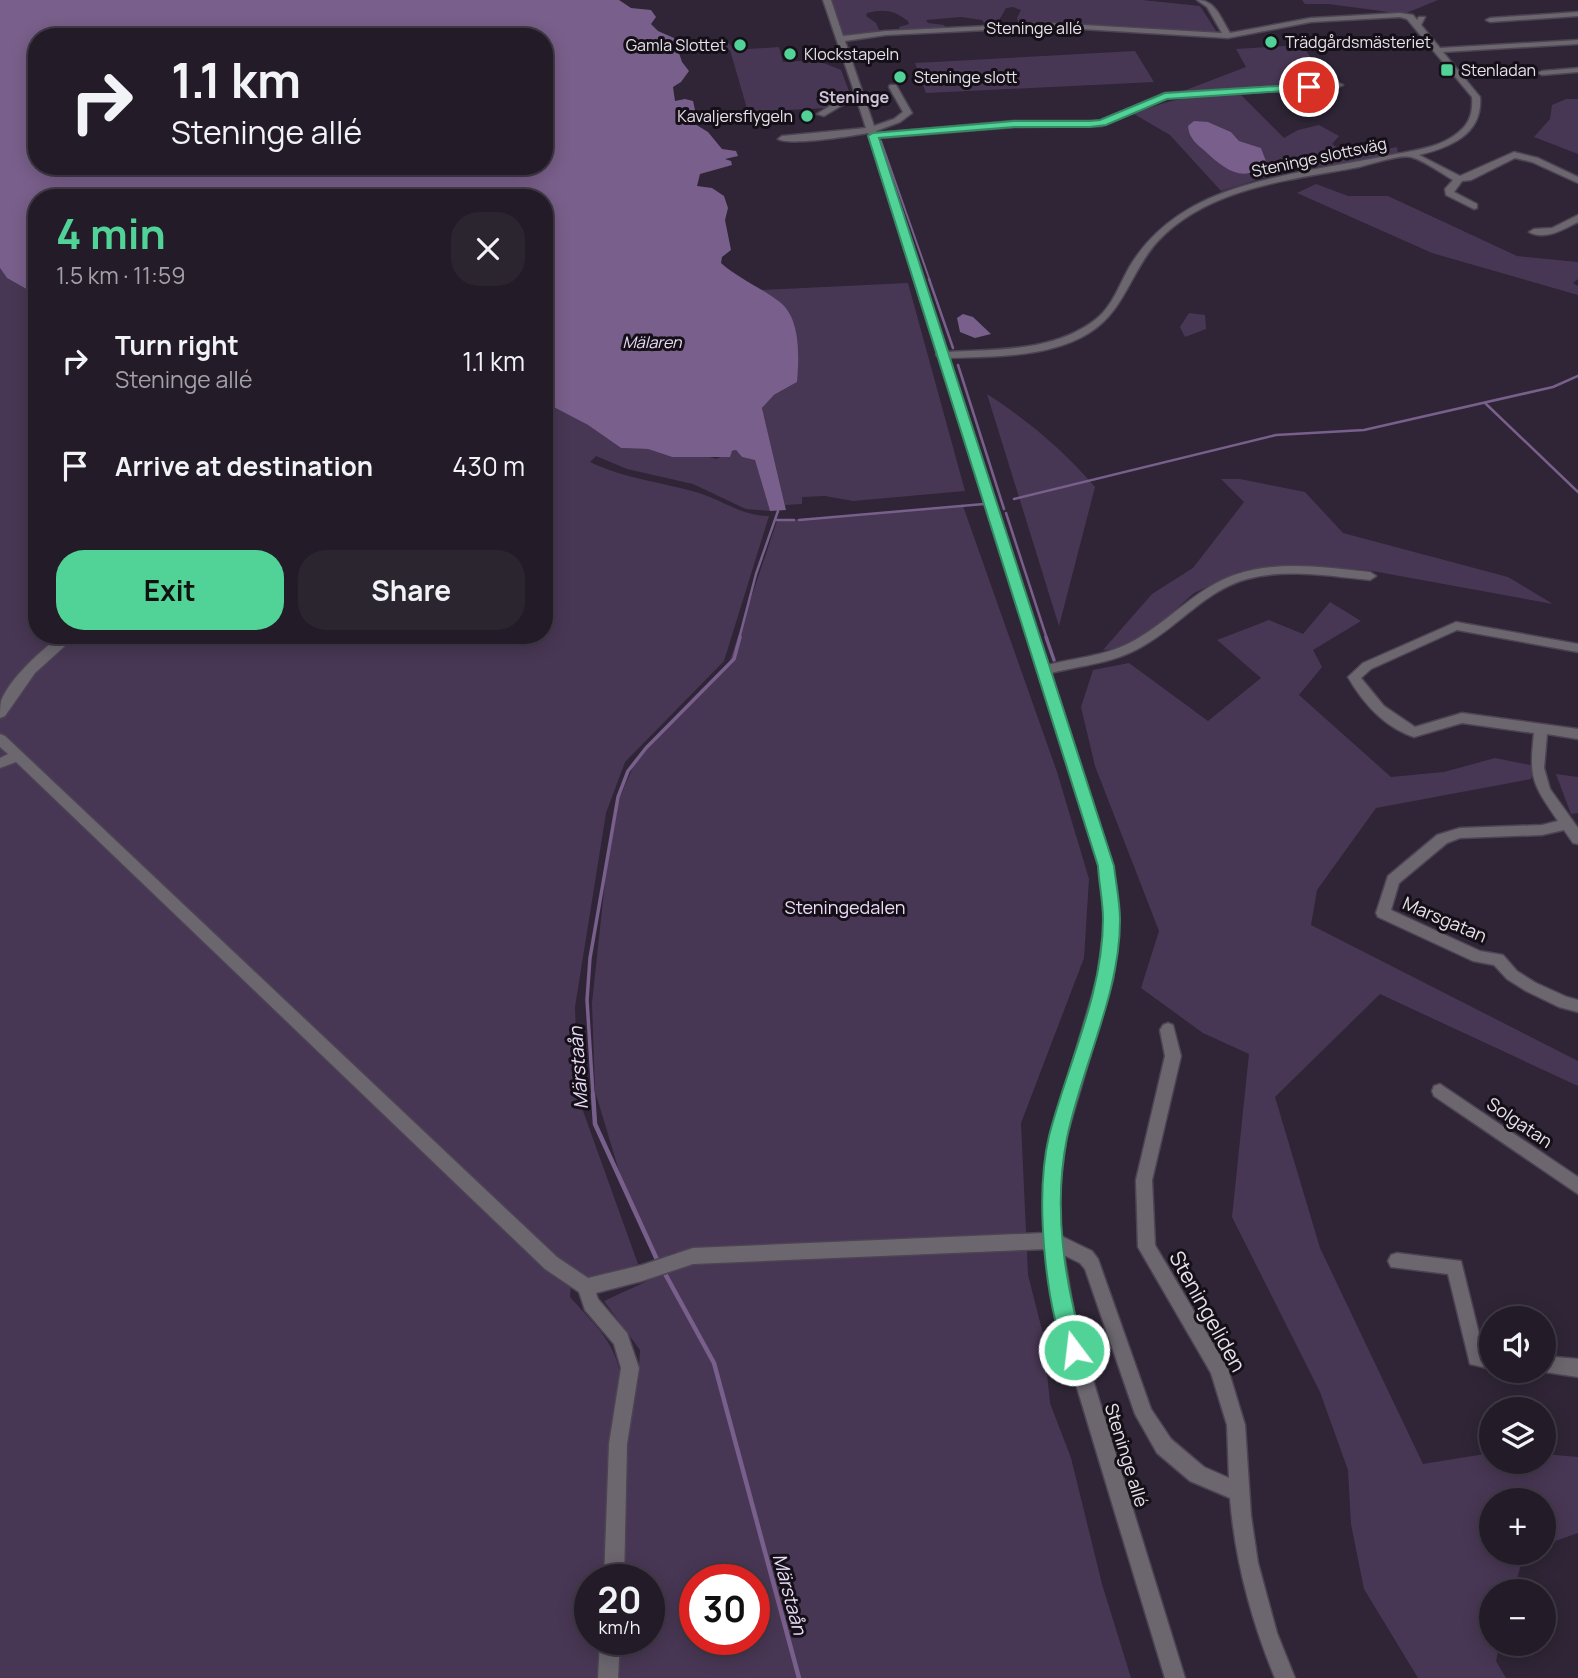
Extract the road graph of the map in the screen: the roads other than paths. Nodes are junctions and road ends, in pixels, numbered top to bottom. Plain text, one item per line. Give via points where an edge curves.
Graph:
1 (828, 0) edge
2 (1201, 0) edge
3 (1578, 14) edge
4 (1490, 20) dead end
5 (1228, 36) junction
6 (839, 39) junction
7 (1578, 42) edge
8 (1439, 50) junction
9 (1578, 70) edge
10 (1542, 73) dead end
11 (1339, 85) dead end
12 (893, 88) dead end
13 (858, 93) junction
14 (821, 114) dead end
15 (872, 132) junction
16 (782, 139) dead end
17 (1410, 153) junction
18 (1459, 179) junction
19 (1578, 180) edge
20 (1474, 206) dead end
21 (1578, 218) edge
22 (1534, 232) dead end
23 (941, 355) junction
24 (1370, 576) dead end
25 (58, 644) edge
26 (1578, 648) edge
27 (1044, 670) junction
28 (0, 713) edge
29 (1541, 729) junction
30 (1578, 734) edge
31 (0, 739) edge
32 (17, 756) junction
33 (0, 763) edge
34 (1567, 824) junction
35 (1578, 839) edge
36 (1578, 1006) edge
37 (1168, 1030) dead end
38 (1440, 1091) dead end
39 (1578, 1186) edge
40 (1053, 1241) junction
41 (1397, 1261) dead end
42 (586, 1287) junction
43 (1479, 1343) edge
44 (1556, 1366) edge
45 (1578, 1368) edge
46 (1239, 1492) junction
47 (614, 1564) edge
48 (609, 1655) edge
49 (608, 1678) edge
50 (1175, 1678) edge
51 (1285, 1678) edge

1 - 6 street, Steninge allé
2 - 5 street via 1210,6
3 - 4 street
5 - 6 street, Steninge allé via 1049,25
5 - 8 street, Steninge slottsväg via 1295,34 1303,29 1299,23 1400,15 1419,22
6 - 13 street, Steninge allé
7 - 8 street
8 - 17 street, Steninge slottsväg via 1469,85 1478,109 1473,124 1457,138
9 - 10 street
11 - 15 street via 1165,96 1102,123
12 - 15 street via 908,113
13 - 14 street
13 - 15 street, Steninge allé
15 - 16 street
15 - 23 street, Steninge allé
17 - 18 street
17 - 23 street, Steninge slottsväg via 1284,178 1186,213 1155,239 1115,306 1098,323 1066,340 1029,349
18 - 19 street via 1514,155
18 - 20 street via 1449,194
21 - 22 street via 1554,231
23 - 27 street, Steninge allé
24 - 27 street via 1286,569 1242,577 1199,596 1160,631 1124,652
25 - 28 street via 39,658
26 - 29 street via 1456,626 1367,666 1354,677 1394,724 1414,733 1462,718
27 - 40 street, Steninge allé via 1106,866 1112,920 1105,979 1058,1138 1051,1194
29 - 30 street
29 - 34 street via 1537,768 1544,790
31 - 32 street
32 - 33 street
32 - 42 street via 551,1263
34 - 35 street
34 - 36 street, Marsgatan via 1542,830 1460,833 1442,839 1393,880 1383,913 1478,957 1498,959 1531,987
37 - 46 street, Steningeliden via 1173,1056 1144,1180 1146,1247 1219,1369 1236,1425
38 - 39 street, Solgatan
40 - 42 street via 678,1259
40 - 46 street via 1086,1257 1092,1265 1144,1414 1164,1446 1197,1474
40 - 50 street, Steninge allé via 1067,1325
41 - 43 street via 1455,1267
42 - 47 street via 591,1304 621,1339 630,1368 618,1444
44 - 45 street
46 - 51 street, Steningeliden via 1253,1584
48 - 49 street

